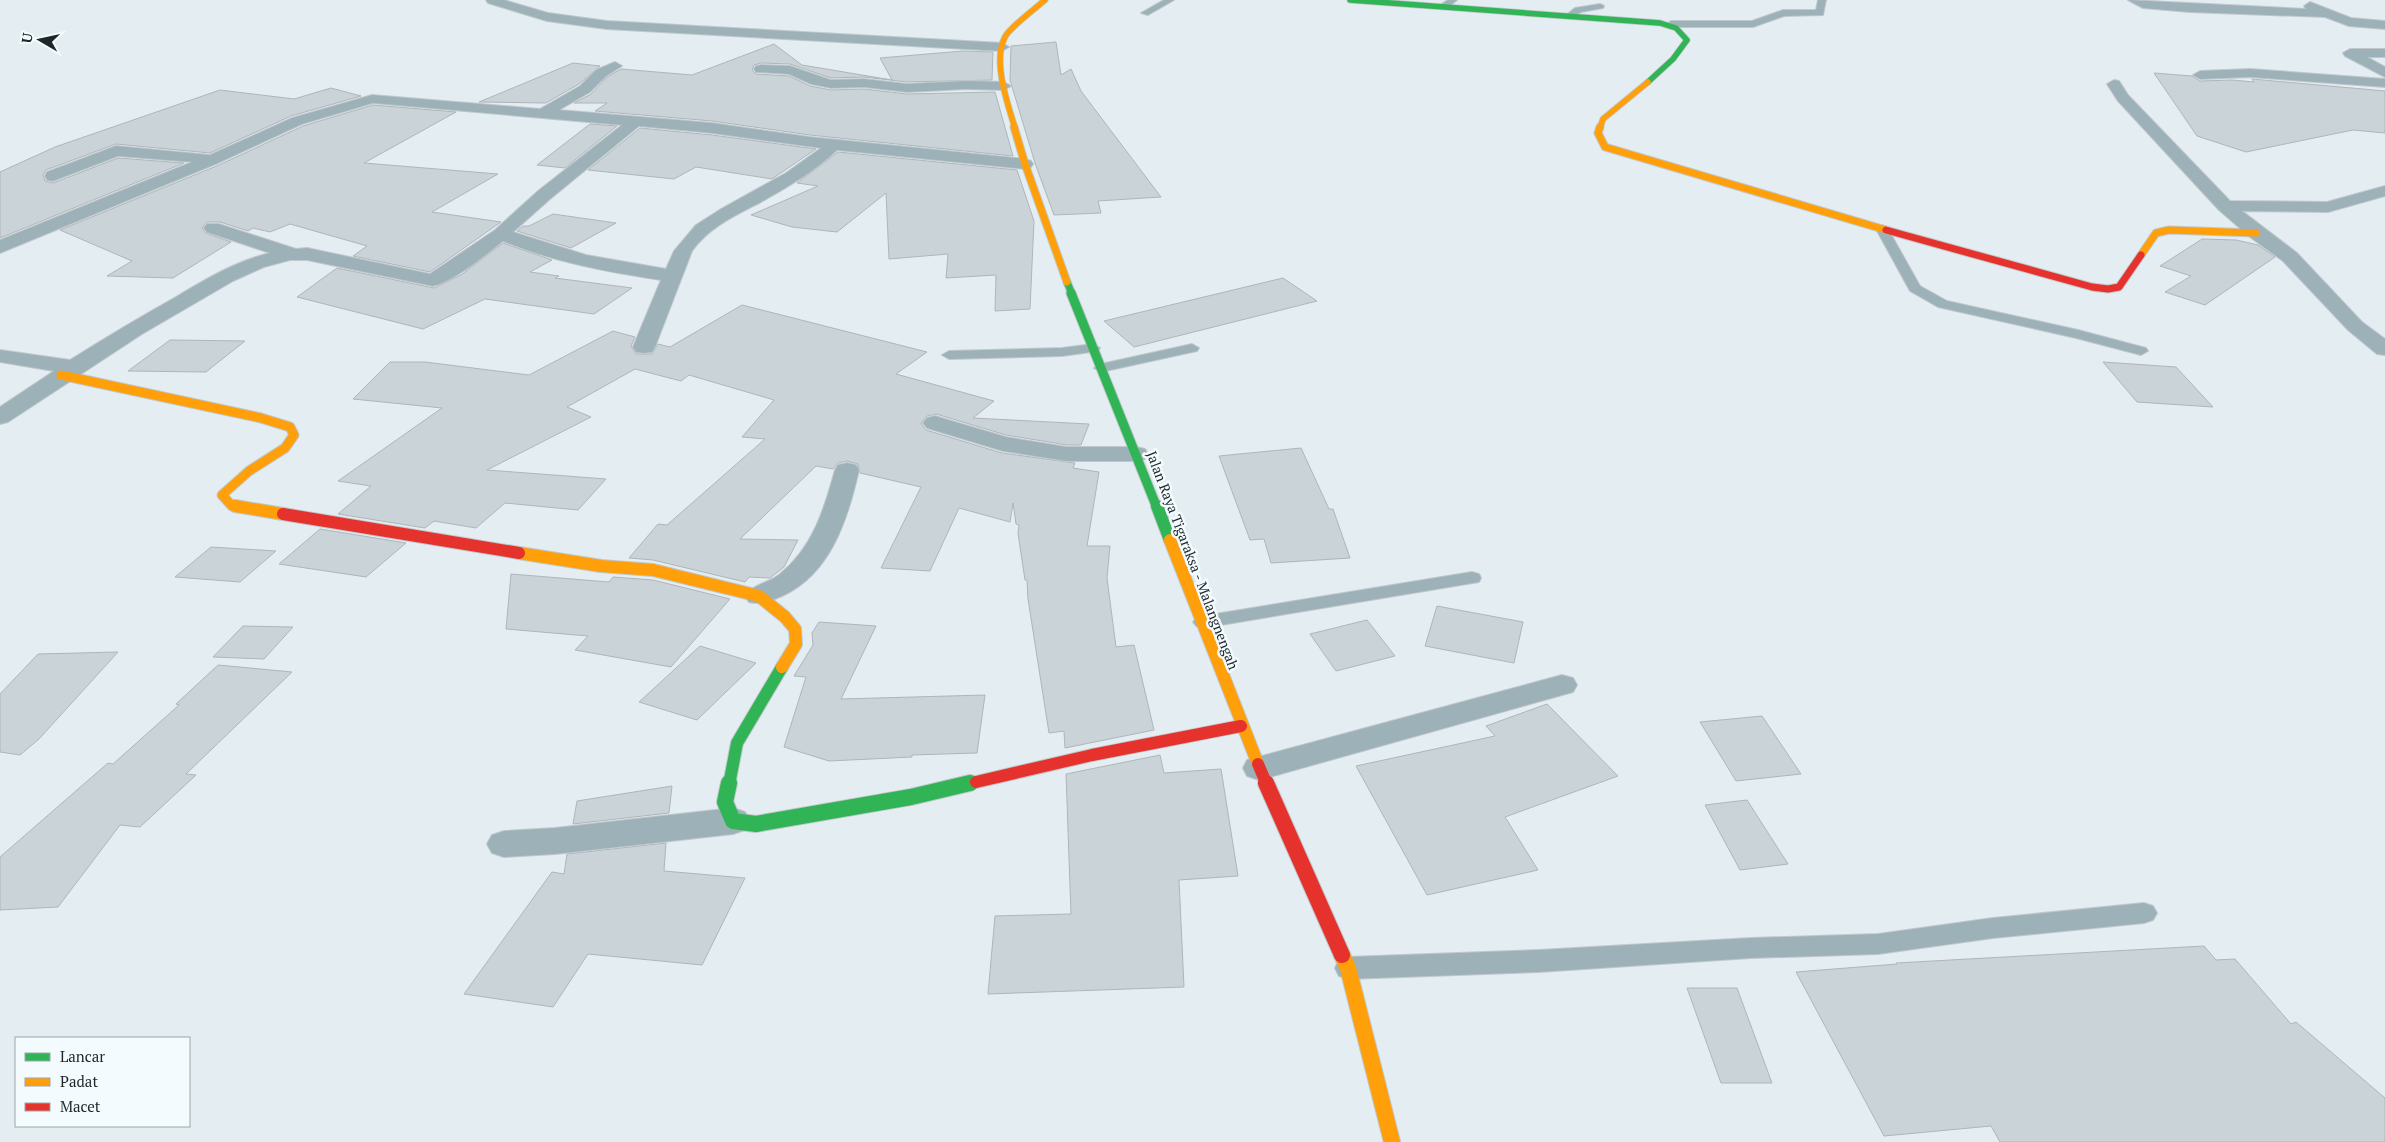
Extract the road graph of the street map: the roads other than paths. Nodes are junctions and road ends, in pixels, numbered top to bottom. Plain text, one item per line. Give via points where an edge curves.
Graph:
1 (492, 0) edge
2 (1045, 0) edge
3 (1170, 0) edge
4 (1350, 0) edge
5 (1822, 0) edge
6 (2134, 0) edge
7 (2268, 0) edge
8 (1448, 4) edge
9 (1600, 6) dead end
10 (1145, 13) dead end
11 (2326, 13) junction
12 (1569, 16) junction
13 (1670, 24) junction
14 (2385, 25) edge
15 (1002, 46) junction
16 (2385, 52) edge
17 (615, 66) dead end
18 (761, 69) dead end
19 (2385, 73) edge
20 (2200, 76) dead end
21 (2385, 83) edge
22 (2114, 84) dead end
23 (1004, 86) junction
24 (542, 114) junction
25 (635, 122) junction
26 (834, 144) junction
27 (212, 160) junction
28 (1025, 164) junction
29 (53, 176) dead end
30 (2385, 191) edge
31 (2225, 206) junction
32 (213, 228) dead end
33 (1882, 229) junction
34 (2256, 233) junction
35 (501, 234) junction
36 (0, 247) edge
37 (290, 253) junction
38 (674, 276) junction
39 (644, 346) dead end
40 (1093, 348) junction
41 (1192, 348) dead end
42 (2385, 349) edge
43 (2141, 351) dead end
44 (949, 355) dead end
45 (0, 356) edge
46 (1101, 368) junction
47 (66, 371) junction
48 (2, 413) edge
49 (934, 423) dead end
50 (1136, 454) junction
51 (847, 470) dead end
52 (1472, 578) dead end
53 (759, 596) junction
54 (1203, 622) junction
55 (1562, 685) dead end
56 (1241, 726) junction
57 (1259, 768) junction
58 (733, 821) junction
59 (504, 844) dead end
60 (2144, 913) dead end
61 (1348, 968) junction
62 (1392, 1142) edge

1 - 15 street via 547,17 607,25
2 - 15 street via 1016,24
3 - 10 lane
4 - 8 street
5 - 13 lane via 1820,12 1784,13 1753,24
6 - 11 street via 2143,4 2190,8
7 - 11 street via 2304,4
8 - 12 street
9 - 12 lane via 1578,10
11 - 14 street via 2349,22
12 - 13 street
13 - 33 street via 1685,34 1685,46 1603,118 1598,136 1604,147
15 - 23 street, Jalan Raya Tigaraksa - Malangnengah via 1001,80
16 - 19 street via 2350,53
17 - 24 street via 601,72 585,89
18 - 23 street via 790,70 832,84 864,83 907,88
20 - 21 street via 2250,73
22 - 31 street via 2123,98
23 - 28 street, Jalan Raya Tigaraksa - Malangnengah
24 - 25 street
24 - 27 street via 385,99 364,100 296,120
25 - 26 street
25 - 35 street
26 - 28 street
26 - 38 street via 807,167 700,229 683,251
27 - 29 street via 116,151
27 - 36 street
28 - 40 street, Jalan Raya Tigaraksa - Malangnengah
30 - 31 street via 2328,207
31 - 34 street
32 - 37 street
33 - 34 street via 2108,289 2119,288 2156,233 2169,230
33 - 43 lane via 1914,288 1924,296 1944,304
34 - 42 street via 2290,257 2354,326
35 - 37 street via 432,280
35 - 38 street via 533,248 580,260
37 - 47 street via 233,273
38 - 39 street
40 - 44 lane
40 - 46 street, Jalan Raya Tigaraksa - Malangnengah
41 - 46 lane
45 - 47 street
46 - 50 street, Jalan Raya Tigaraksa - Malangnengah
47 - 48 street
47 - 53 street via 261,418 290,428 294,435 285,448 248,471 222,495 232,506 602,566 653,570
49 - 50 street via 1003,444 1067,454
50 - 54 street, Jalan Raya Tigaraksa - Malangnengah
51 - 53 street via 836,513 820,549 789,582
52 - 54 lane
53 - 58 street via 795,628 796,644 737,743 725,802
54 - 56 street, Jalan Raya Tigaraksa - Malangnengah
55 - 57 street
56 - 57 street, Jalan Raya Tigaraksa - Malangnengah
56 - 58 street via 1092,755 911,797 756,824
57 - 61 street, Jalan Raya Tigaraksa - Malangnengah
58 - 59 street via 554,842
60 - 61 lane via 1993,928 1878,944
61 - 62 street, Jalan Raya Tigaraksa - Malangnengah

